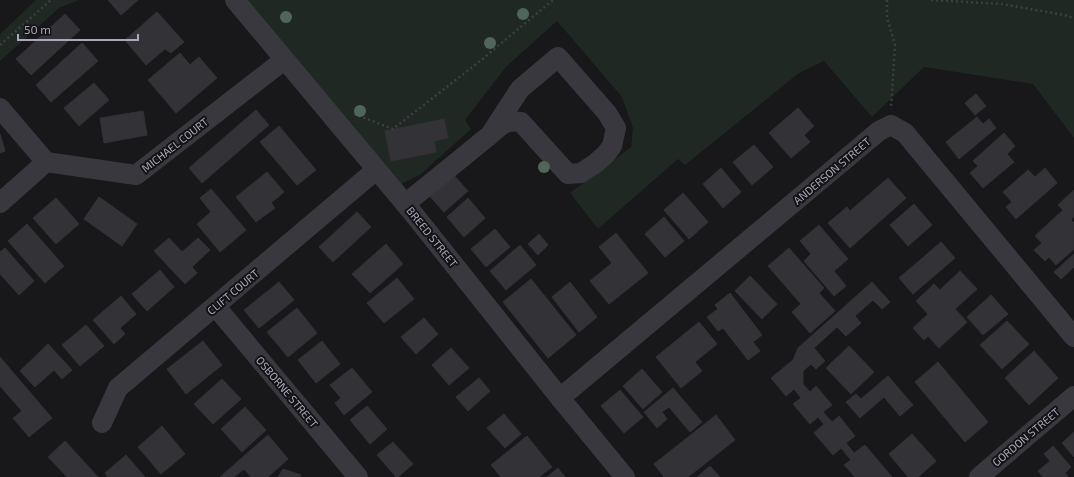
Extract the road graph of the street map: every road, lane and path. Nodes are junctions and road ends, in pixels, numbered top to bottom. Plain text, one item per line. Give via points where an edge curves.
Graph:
1 (51, 0) edge
2 (235, 0) edge
3 (553, 0) edge
4 (887, 0) edge
5 (931, 0) edge
6 (1074, 18) edge
7 (0, 45) edge
8 (284, 60) junction
9 (0, 108) edge
10 (350, 112) dead end
11 (890, 125) junction
12 (490, 134) junction
13 (46, 162) junction
14 (376, 170) junction
15 (0, 203) edge
16 (405, 204) junction
17 (216, 307) junction
18 (1074, 337) edge
19 (1074, 396) edge
20 (560, 398) junction
21 (102, 423) dead end
22 (357, 476) edge
23 (625, 477) edge
24 (979, 477) edge

1 - 7 path
2 - 8 street, BREED STREET
3 - 10 path via 393,129
4 - 11 path via 887,17 895,46
5 - 6 path via 1002,4
8 - 13 street, MICHAEL COURT via 136,175
8 - 14 street, BREED STREET
9 - 13 street
11 - 18 street via 905,133
11 - 20 street, ANDERSON STREET via 879,131
12 - 12 street via 520,89 558,57 607,113 616,128 612,146 606,154 581,173 568,174 521,122 504,123
12 - 16 street
13 - 15 street
14 - 16 street, BREED STREET
14 - 17 street, CLIFT COURT
16 - 20 street, BREED STREET
17 - 21 street, CLIFT COURT via 118,388
17 - 22 street, OSBORNE STREET
19 - 24 street, GORDON STREET
20 - 23 street, BREED STREET

